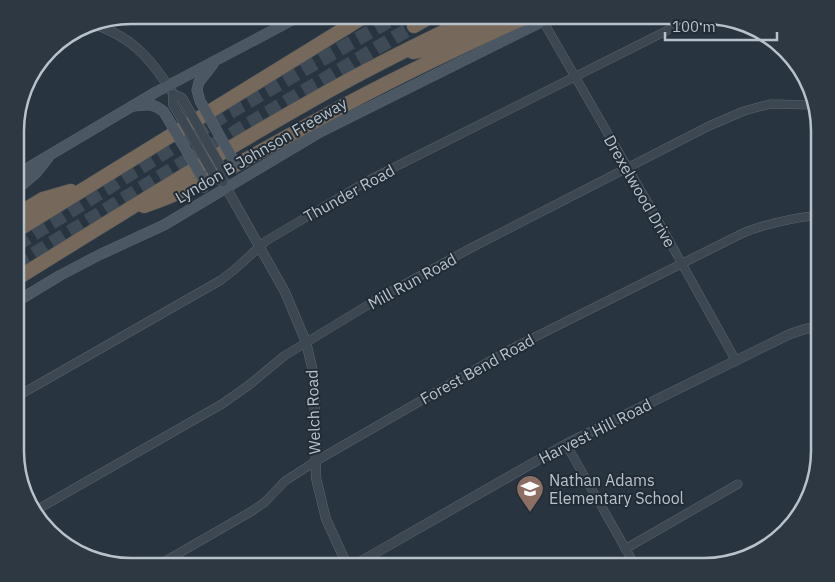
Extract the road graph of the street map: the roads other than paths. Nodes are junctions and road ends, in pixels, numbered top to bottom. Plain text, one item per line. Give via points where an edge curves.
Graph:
1 (284, 24) edge
2 (352, 24) edge
3 (418, 24) edge
4 (460, 24) edge
5 (485, 24) edge
6 (511, 24) edge
7 (537, 24) edge
8 (549, 24) edge
9 (680, 24) edge
10 (414, 26) tunnel mouth
11 (102, 28) edge
12 (398, 54) junction
13 (221, 57) junction
14 (574, 77) junction
15 (171, 90) junction
16 (808, 105) edge
17 (130, 107) junction
18 (52, 154) junction
19 (258, 169) junction
20 (628, 169) junction
21 (24, 170) edge
22 (24, 183) edge
23 (225, 185) junction
24 (86, 187) junction
25 (24, 211) edge
26 (122, 213) junction
27 (184, 214) junction
28 (811, 216) edge
29 (24, 226) edge
30 (260, 246) junction
31 (682, 263) junction
32 (24, 274) edge
33 (24, 297) edge
34 (811, 328) edge
35 (306, 342) junction
36 (736, 361) junction
37 (24, 392) edge
38 (566, 444) junction
39 (316, 461) junction
40 (738, 484) dead end
41 (40, 508) edge
42 (625, 548) junction
43 (171, 558) edge
44 (345, 558) edge
45 (365, 558) edge
46 (631, 558) edge

1 - 13 main road
2 - 24 highway
3 - 10 highway
4 - 12 highway, Lyndon B Johnson Freeway
5 - 12 highway via 436,48
6 - 26 highway via 391,81 173,196
7 - 19 main road, Lyndon B Johnson Freeway via 320,132
8 - 14 street, Drexelwood Drive
9 - 14 street, Thunder Road
11 - 15 street, Welch Road via 142,51
12 - 26 highway, Lyndon B Johnson Freeway via 262,129
13 - 15 main road
13 - 19 main road, bridge via 199,82 200,101 236,162
14 - 20 street, Drexelwood Drive
14 - 30 street, Thunder Road via 369,180
15 - 17 main road
15 - 23 street, Welch Road, bridge via 173,104 215,177
16 - 20 street, Mill Run Road via 771,104 744,111
17 - 18 main road
17 - 27 main road, bridge via 148,104 164,112 202,179 204,188 201,196
18 - 21 main road
18 - 22 main road
19 - 23 main road, Lyndon B Johnson Freeway
20 - 31 street, Drexelwood Drive
20 - 35 street, Mill Run Road via 471,248
23 - 27 main road, Lyndon B Johnson Freeway
23 - 30 street, Welch Road
24 - 25 highway via 43,200
24 - 29 highway
26 - 32 highway, Lyndon B Johnson Freeway
27 - 33 main road, Lyndon B Johnson Freeway via 58,276
28 - 31 street, Forest Bend Road via 760,226
30 - 35 street, Welch Road via 292,306
30 - 37 street, Thunder Road via 221,280
31 - 36 street, Drexelwood Drive
31 - 39 street, Forest Bend Road via 504,353
34 - 36 street, Harvest Hill Road via 790,334
35 - 39 street, Welch Road via 314,376
35 - 41 street, Mill Run Road via 222,404
36 - 38 street, Harvest Hill Road
38 - 42 street
38 - 45 street, Harvest Hill Road
39 - 43 street, Forest Bend Road via 290,478 252,512
39 - 44 street, Welch Road via 316,478 326,519
40 - 42 street
42 - 46 street

